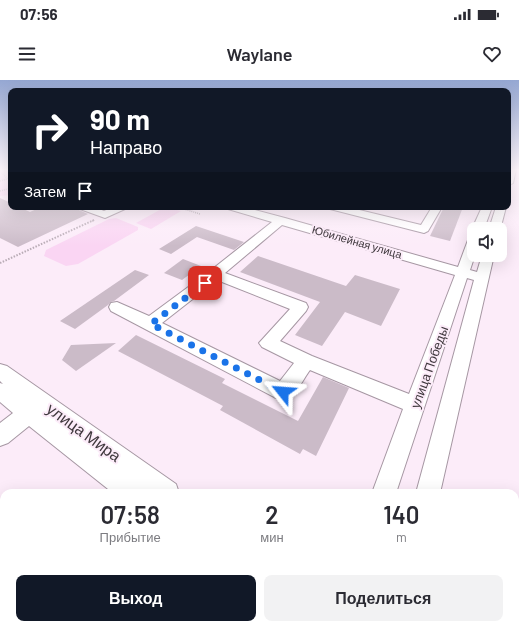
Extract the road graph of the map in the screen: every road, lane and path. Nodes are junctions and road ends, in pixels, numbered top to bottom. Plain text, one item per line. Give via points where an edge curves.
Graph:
1 (92, 210) edge
2 (116, 210) edge
3 (187, 210) edge
4 (246, 210) edge
5 (346, 210) edge
6 (435, 210) edge
7 (486, 210) edge
8 (501, 210) edge
9 (200, 214) dead end
10 (105, 215) junction
11 (274, 216) edge
12 (481, 222) edge
13 (498, 222) edge
14 (467, 260) edge
15 (486, 262) edge
16 (0, 263) edge
17 (463, 272) junction
18 (216, 274) junction
19 (482, 278) junction
20 (117, 307) dead end
21 (151, 324) junction
22 (306, 361) junction
23 (0, 371) edge
24 (0, 391) edge
25 (415, 406) junction
26 (36, 408) junction
27 (0, 436) edge
28 (128, 489) edge
29 (161, 489) edge
30 (385, 489) edge
31 (429, 489) edge

1 - 10 street
2 - 10 street
3 - 9 path
4 - 11 street, Юбилейная улица
5 - 6 street via 424,229
7 - 12 street
8 - 13 street
10 - 16 path
11 - 17 street, Юбилейная улица
11 - 18 street
14 - 17 street, улица Победы
15 - 19 street, улица Победы
17 - 19 street, Юбилейная улица
17 - 25 street, улица Победы
18 - 21 street
18 - 22 street via 300,307 268,343
19 - 31 street, улица Победы
20 - 21 street
21 - 22 street via 283,392
22 - 25 street
23 - 26 street, улица Мира
24 - 26 street, улица Мира
25 - 30 street, улица Победы
26 - 27 street
26 - 28 street, улица Мира
26 - 29 street, улица Мира

